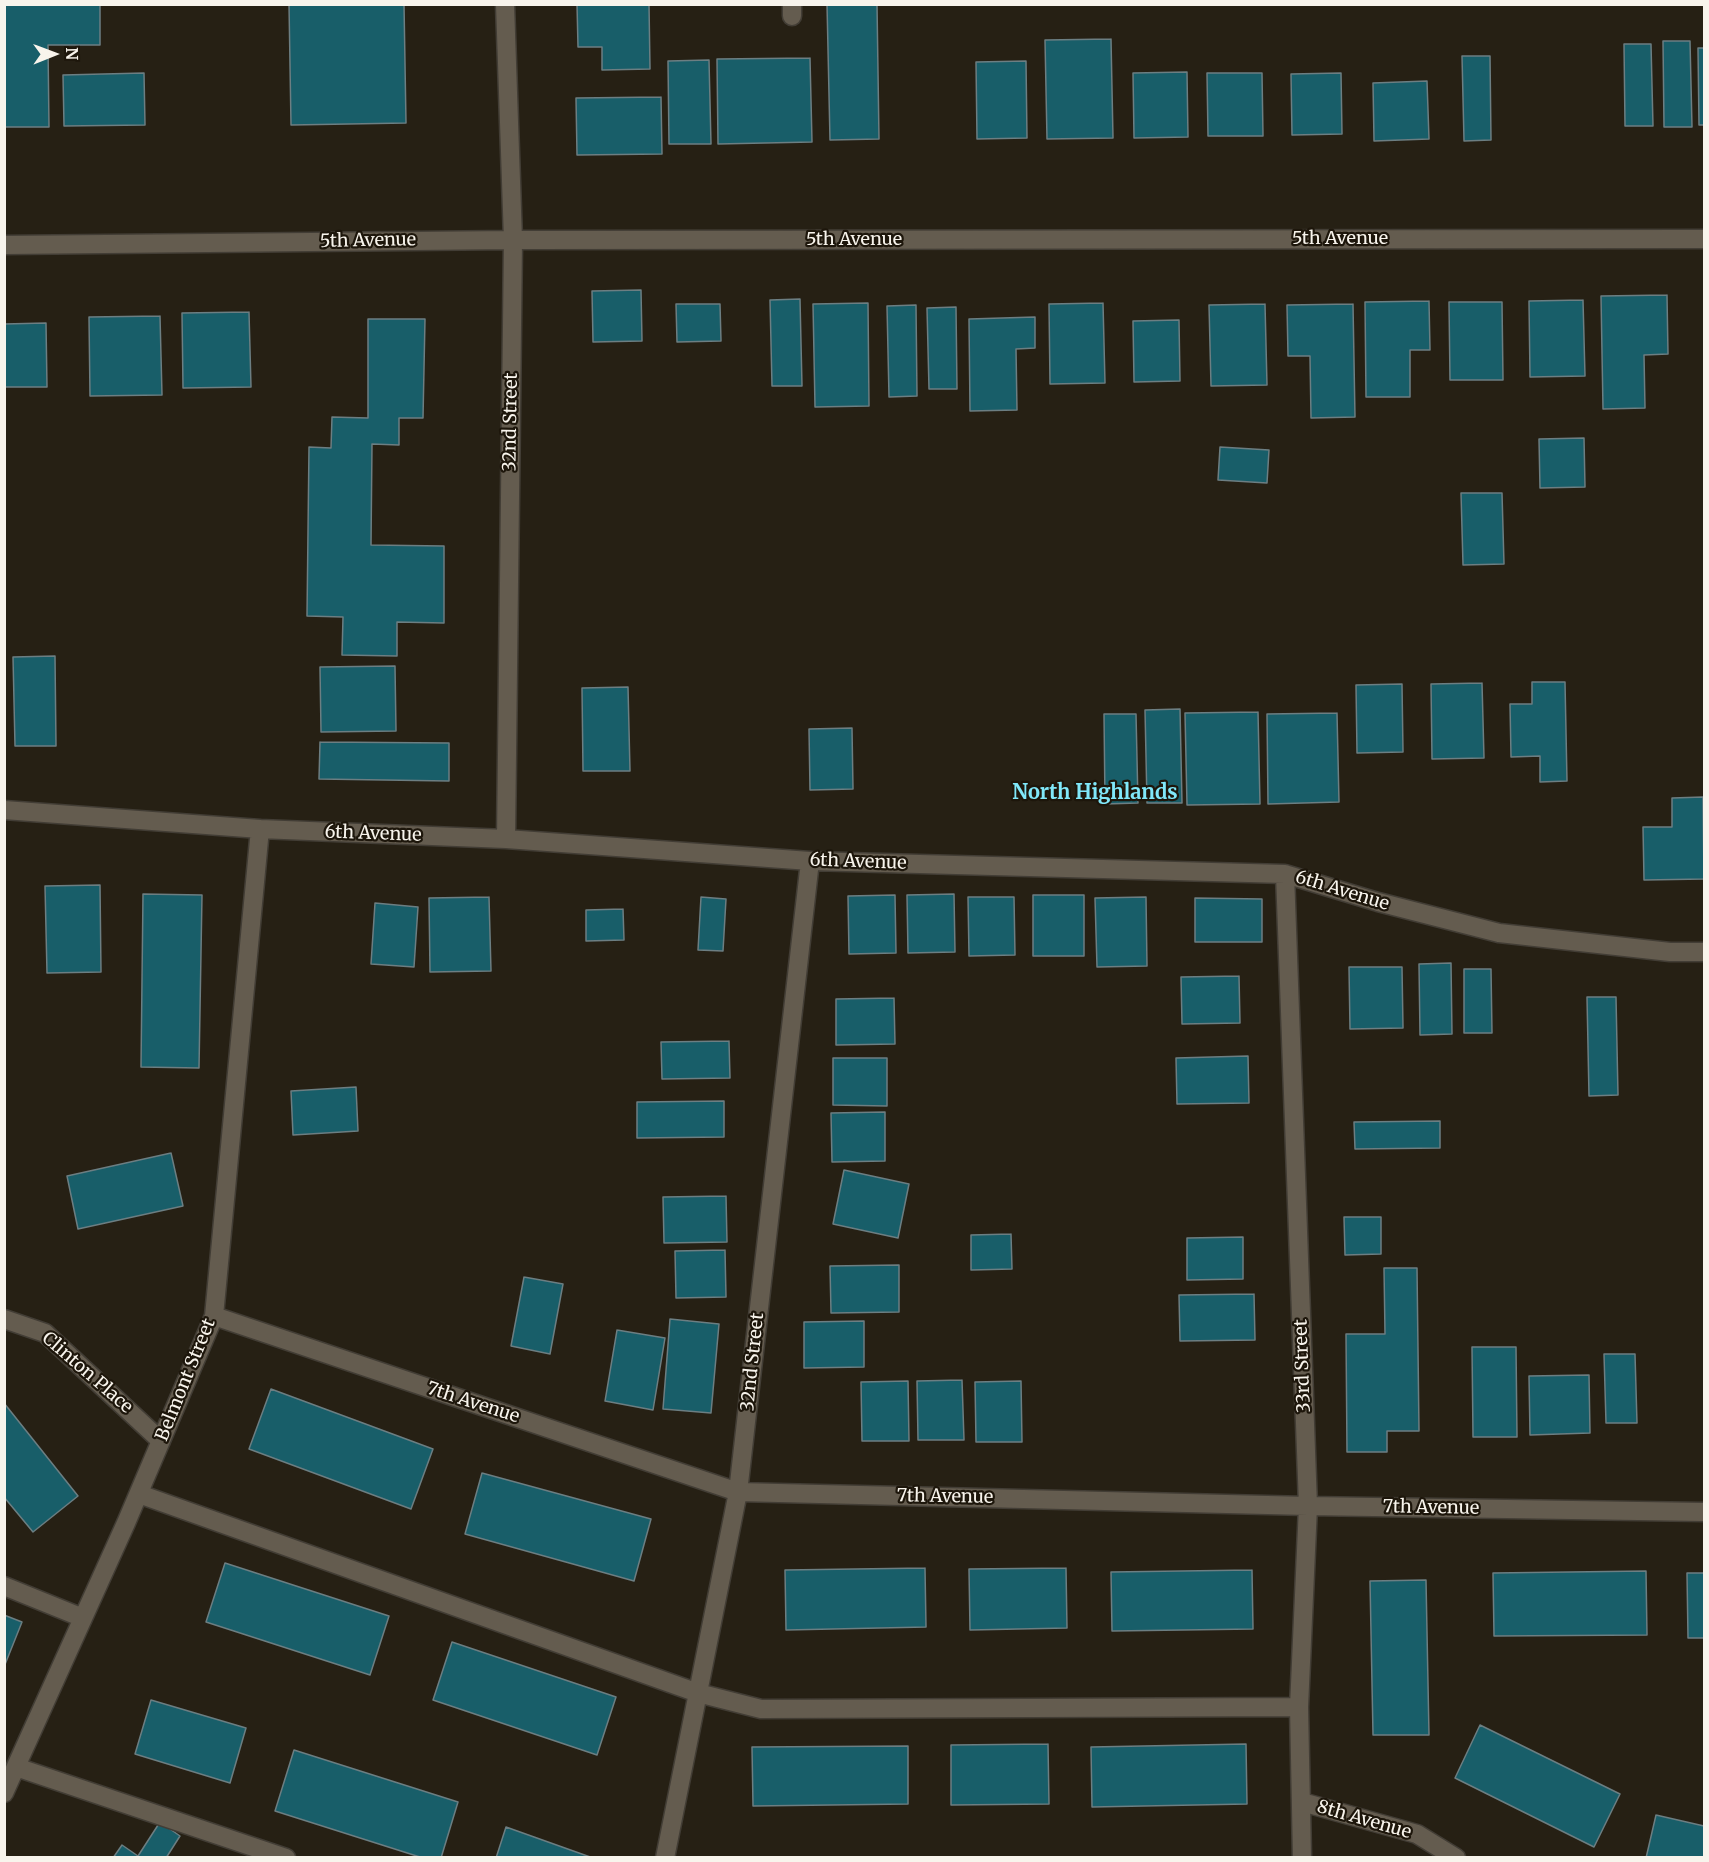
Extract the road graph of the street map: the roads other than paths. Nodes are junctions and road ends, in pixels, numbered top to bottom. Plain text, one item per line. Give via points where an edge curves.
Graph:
1 (505, 4) edge
2 (1704, 239) edge
3 (513, 240) junction
4 (4, 245) edge
5 (4, 810) edge
6 (260, 829) junction
7 (506, 839) junction
8 (810, 861) junction
9 (1285, 874) junction
10 (1704, 952) edge
11 (214, 1316) junction
12 (4, 1319) edge
13 (161, 1441) junction
14 (738, 1492) junction
15 (139, 1494) junction
16 (1308, 1506) junction
17 (1704, 1512) edge
18 (4, 1586) edge
19 (83, 1618) junction
20 (698, 1693) junction
21 (1299, 1707) junction
22 (16, 1767) junction
23 (4, 1793) edge
24 (1302, 1802) junction
25 (286, 1857) edge
26 (665, 1857) edge
27 (1302, 1857) edge
28 (1456, 1857) edge

1 - 3 street, 32nd Street
2 - 3 street, 5th Avenue
3 - 4 street, 5th Avenue
3 - 7 street, 32nd Street
5 - 6 street, 6th Avenue
6 - 7 street, 6th Avenue
6 - 11 street, Belmont Street
7 - 8 street, 6th Avenue
8 - 9 street, 6th Avenue
8 - 14 street, 32nd Street
9 - 10 street, 6th Avenue via 1499,933 1670,952
9 - 16 street, 33rd Street
11 - 13 street, Belmont Street
11 - 14 street, 7th Avenue
12 - 13 street, Clinton Place via 45,1332
13 - 15 street, Belmont Street
14 - 16 street, 7th Avenue
14 - 20 street, 32nd Street
15 - 19 street, Belmont Street
15 - 20 street
16 - 17 street, 7th Avenue
16 - 21 street, 33rd Street
18 - 19 street
19 - 22 street, Belmont Street
20 - 21 street via 760,1709
20 - 26 street, 32nd Street
21 - 24 street, 33rd Street
22 - 23 street, Belmont Street
22 - 25 street
24 - 27 street, 33rd Street
24 - 28 street, 8th Avenue via 1417,1834

